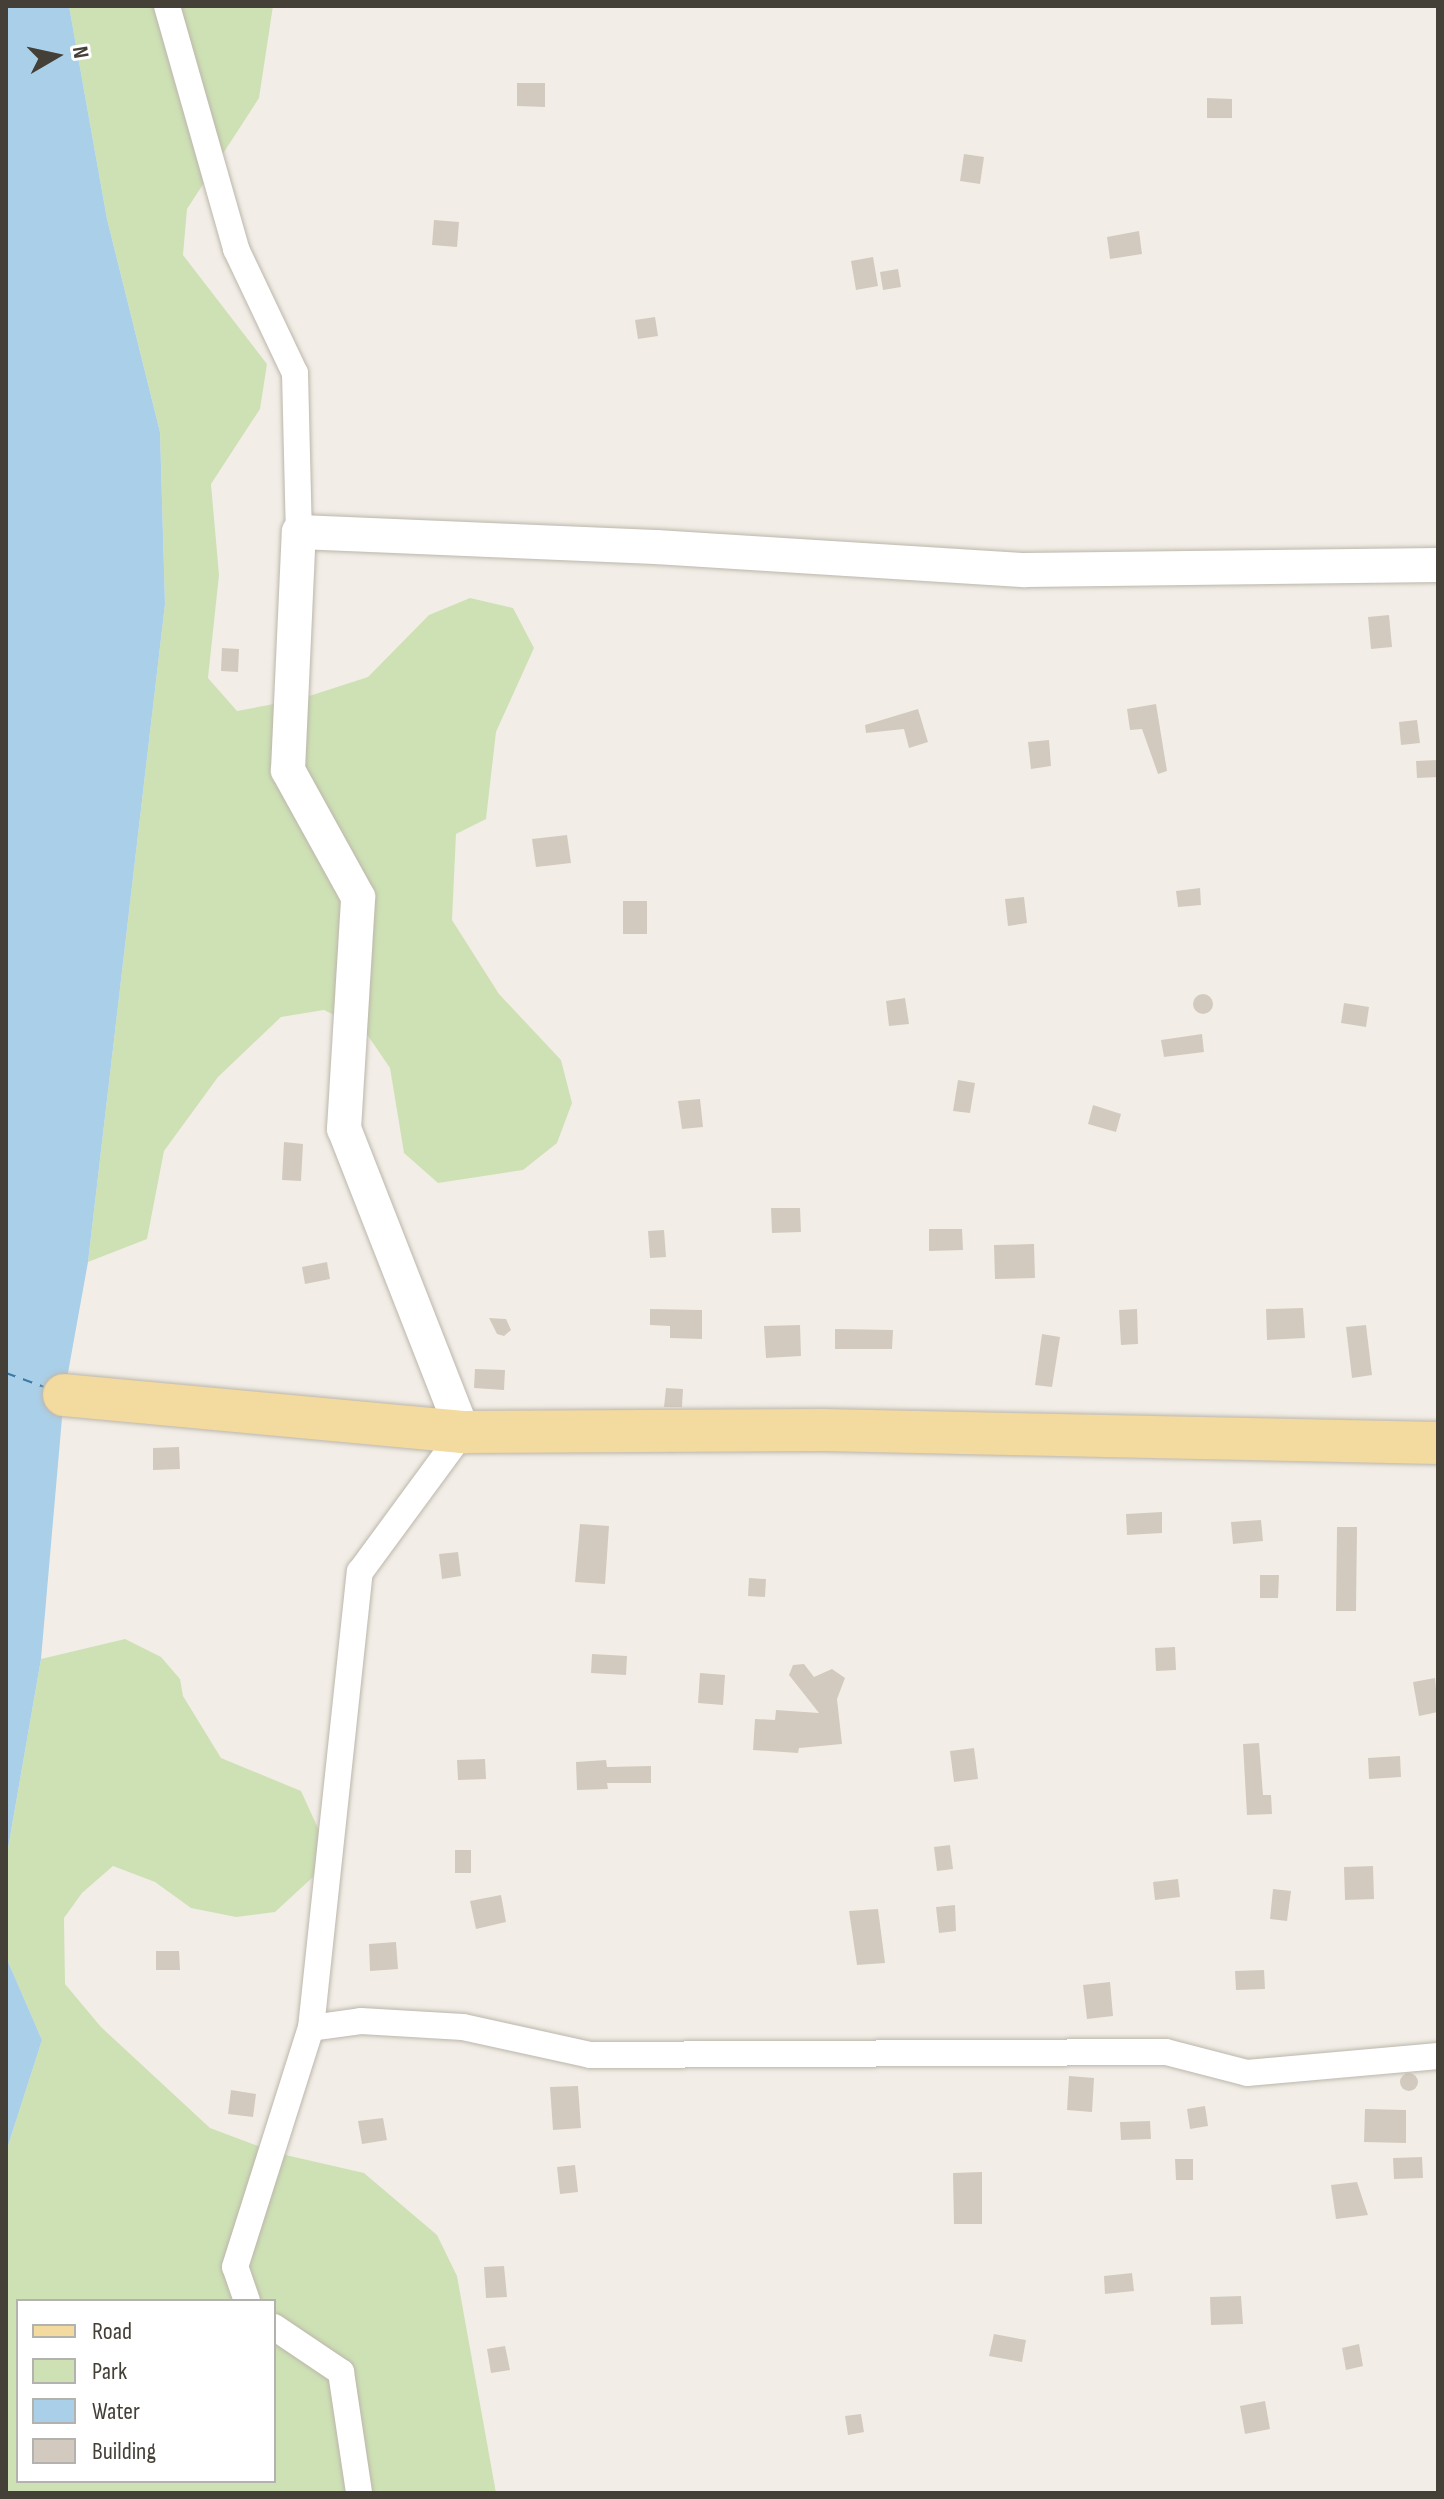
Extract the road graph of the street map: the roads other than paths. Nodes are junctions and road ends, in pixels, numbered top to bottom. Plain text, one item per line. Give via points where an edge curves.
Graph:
1 (167, 6) edge
2 (299, 532) junction
3 (1438, 565) edge
4 (64, 1395) dead end
5 (463, 1432) junction
6 (1438, 1443) edge
7 (311, 2028) junction
8 (1438, 2056) edge
9 (246, 2299) edge
10 (276, 2328) edge
11 (359, 2493) edge

1 - 2 street via 236,249 295,373
2 - 3 street via 1025,570
2 - 5 street via 288,770 358,897 344,1129
4 - 5 main road
5 - 6 main road via 823,1430
5 - 7 street via 360,1572
7 - 8 street via 361,2021 463,2027 590,2055 1166,2052 1247,2073
7 - 9 street via 235,2267
10 - 11 street via 341,2372

